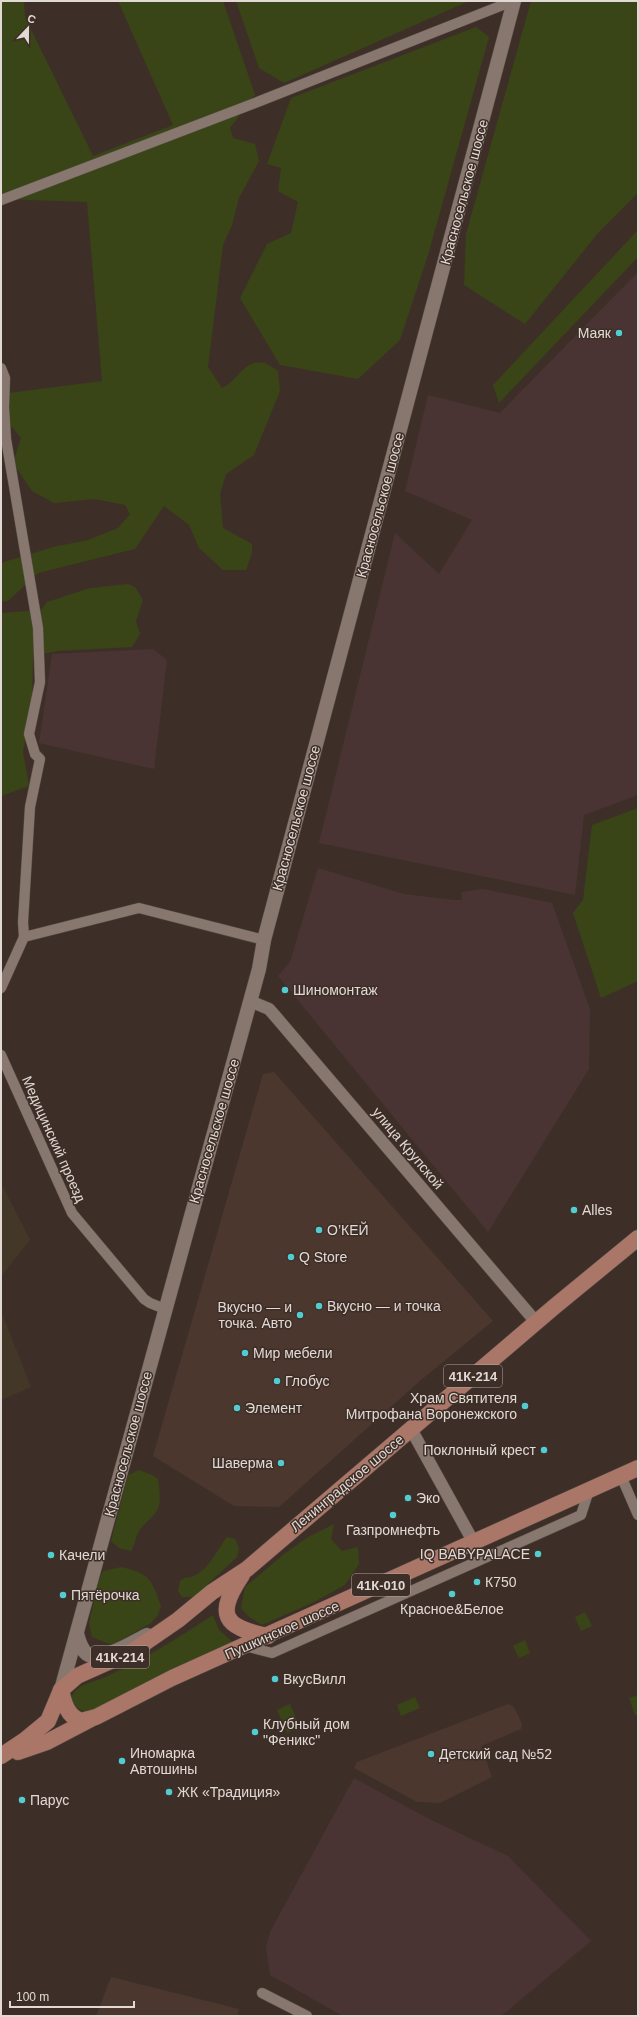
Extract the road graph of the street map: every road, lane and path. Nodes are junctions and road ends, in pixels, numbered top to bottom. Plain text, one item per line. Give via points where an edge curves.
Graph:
1 (513, 1) edge
2 (1, 200) edge
3 (1, 368) edge
4 (24, 937) junction
5 (264, 940) junction
6 (1, 988) edge
7 (250, 1001) junction
8 (3, 1059) edge
9 (638, 1238) edge
10 (165, 1309) junction
11 (536, 1322) junction
12 (411, 1429) junction
13 (638, 1468) edge
14 (621, 1476) junction
15 (589, 1490) junction
16 (638, 1515) edge
17 (474, 1543) junction
18 (246, 1569) junction
19 (178, 1620) junction
20 (77, 1634) junction
21 (268, 1636) junction
22 (245, 1646) junction
23 (61, 1690) junction
24 (99, 1715) junction
25 (1, 1757) edge
26 (262, 1993) dead end
27 (307, 2016) edge

1 - 2 street
1 - 5 main road, Красносельское шоссе
3 - 4 street via 5,378 6,439 38,628 40,682 29,734 35,754 40,759 30,807
4 - 5 street via 139,908
4 - 6 street
5 - 7 main road, Красносельское шоссе
7 - 10 main road, Красносельское шоссе
7 - 11 street, улица Крупской via 269,1009
8 - 10 street, Медицинский проезд via 72,1213 144,1298
9 - 11 main road, Ленинградское шоссе / 41К-214
10 - 20 main road, Красносельское шоссе
11 - 12 main road, Ленинградское шоссе / 41К-214
12 - 17 street
12 - 18 main road, Ленинградское шоссе / 41К-214
13 - 14 main road, Пушкинское шоссе / 41К-010
14 - 15 main road, Пушкинское шоссе / 41К-010
14 - 16 street
15 - 17 main road, Пушкинское шоссе / 41К-010
15 - 22 street via 581,1515 272,1653
17 - 21 main road, Пушкинское шоссе / 41К-010
18 - 19 main road, Ленинградское шоссе / 41К-214
18 - 21 main road via 226,1603 227,1613 232,1623 242,1629
19 - 20 main road via 96,1658 87,1654 80,1646
19 - 23 main road, Ленинградское шоссе / 41К-214 via 133,1651 77,1676
20 - 23 main road, Красносельское шоссе
21 - 22 main road, Пушкинское шоссе / 41К-010
22 - 24 main road, Пушкинское шоссе / 41К-010 via 172,1678
23 - 24 main road, 41К-010 via 65,1706 74,1717 81,1721
23 - 25 main road via 48,1721
24 - 25 main road, Пушкинское шоссе via 47,1742
26 - 27 street

